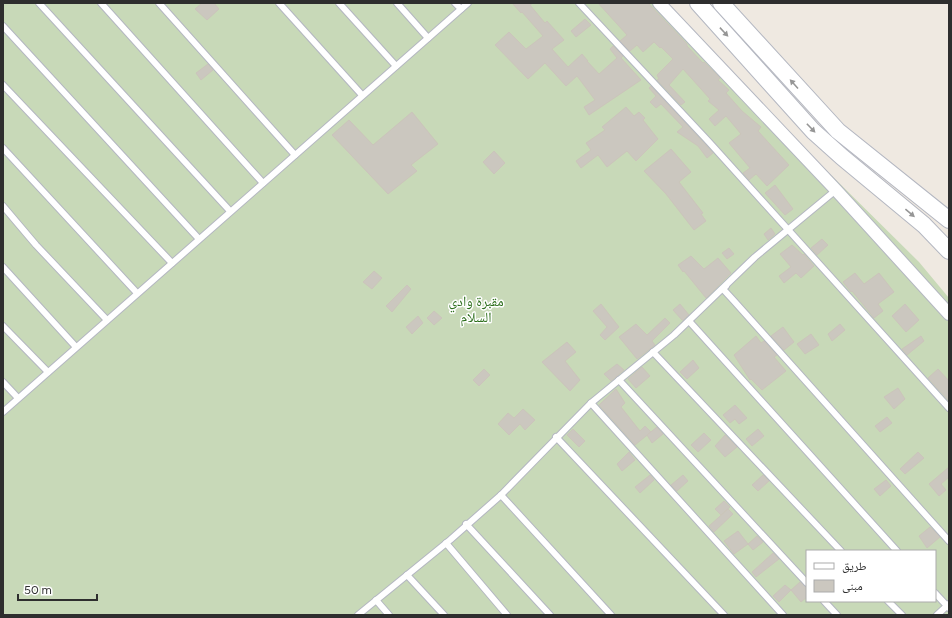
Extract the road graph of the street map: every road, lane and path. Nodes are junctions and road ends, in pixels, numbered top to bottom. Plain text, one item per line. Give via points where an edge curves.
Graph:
1 (40, 3) edge
2 (101, 3) edge
3 (159, 3) edge
4 (279, 3) edge
5 (339, 3) edge
6 (397, 3) edge
7 (455, 3) edge
8 (468, 3) edge
9 (579, 3) edge
10 (659, 3) edge
11 (698, 3) edge
12 (721, 3) edge
13 (461, 9) junction
14 (3, 26) edge
15 (428, 38) junction
16 (396, 66) junction
17 (3, 85) edge
18 (362, 95) junction
19 (3, 148) edge
20 (295, 155) junction
21 (870, 157) junction
22 (859, 171) junction
23 (263, 182) junction
24 (901, 182) junction
25 (836, 190) junction
26 (892, 198) junction
27 (3, 206) edge
28 (230, 211) junction
29 (949, 220) edge
30 (787, 229) junction
31 (199, 239) junction
32 (949, 251) edge
33 (172, 263) junction
34 (3, 267) edge
35 (730, 281) junction
36 (137, 293) junction
37 (949, 314) edge
38 (107, 320) junction
39 (689, 321) junction
40 (3, 326) edge
41 (76, 347) junction
42 (653, 352) junction
43 (48, 372) junction
44 (619, 380) junction
45 (3, 382) edge
46 (18, 398) junction
47 (591, 403) junction
48 (949, 408) edge
49 (3, 412) edge
50 (556, 437) junction
51 (501, 495) junction
52 (466, 524) junction
53 (949, 541) edge
54 (446, 543) junction
55 (840, 550) edge
56 (896, 550) edge
57 (408, 575) junction
58 (806, 582) edge
59 (936, 594) edge
60 (376, 600) junction
61 (825, 602) edge
62 (889, 602) edge
63 (948, 606) edge
64 (358, 615) edge
65 (389, 615) edge
66 (444, 615) edge
67 (507, 615) edge
68 (550, 615) edge
69 (612, 615) edge
70 (724, 615) edge
71 (783, 615) edge
72 (837, 615) edge
73 (902, 615) edge
74 (937, 615) edge

1 - 28 lane
2 - 23 lane
3 - 20 lane
4 - 18 lane
5 - 16 lane
6 - 15 lane
7 - 13 lane
8 - 13 lane
9 - 30 lane
10 - 25 street
11 -> 22 main road via 813,131
21 -> 12 main road via 823,116
13 - 15 lane
14 - 31 lane
15 - 16 lane
16 - 18 lane
17 - 33 lane
18 - 20 lane
19 - 36 lane
20 - 23 lane
21 - 22 main road via 870,166
21 - 24 main road
22 - 26 main road
23 - 28 lane
24 - 26 main road via 896,182 890,189
24 - 29 main road
25 - 30 lane
25 - 37 street
26 -> 32 main road via 924,225
27 - 38 lane
28 - 31 lane
30 - 35 lane
30 - 48 lane
31 - 33 lane
33 - 36 lane
34 - 41 lane
35 - 39 lane
35 - 53 lane via 723,289
36 - 38 lane
38 - 41 lane
39 - 42 lane
39 - 56 lane
40 - 43 lane
41 - 43 lane
42 - 44 lane
42 - 55 lane
43 - 46 lane
44 - 47 lane
44 - 58 lane
45 - 46 lane
46 - 49 lane
47 - 50 lane
47 - 71 lane
50 - 51 lane
50 - 70 lane
51 - 52 lane
51 - 69 lane
52 - 54 lane
52 - 68 lane
54 - 57 lane
54 - 67 lane
57 - 60 lane
57 - 66 lane
59 - 63 lane
60 - 64 lane
60 - 65 lane
61 - 72 lane
62 - 73 lane
63 - 74 lane

